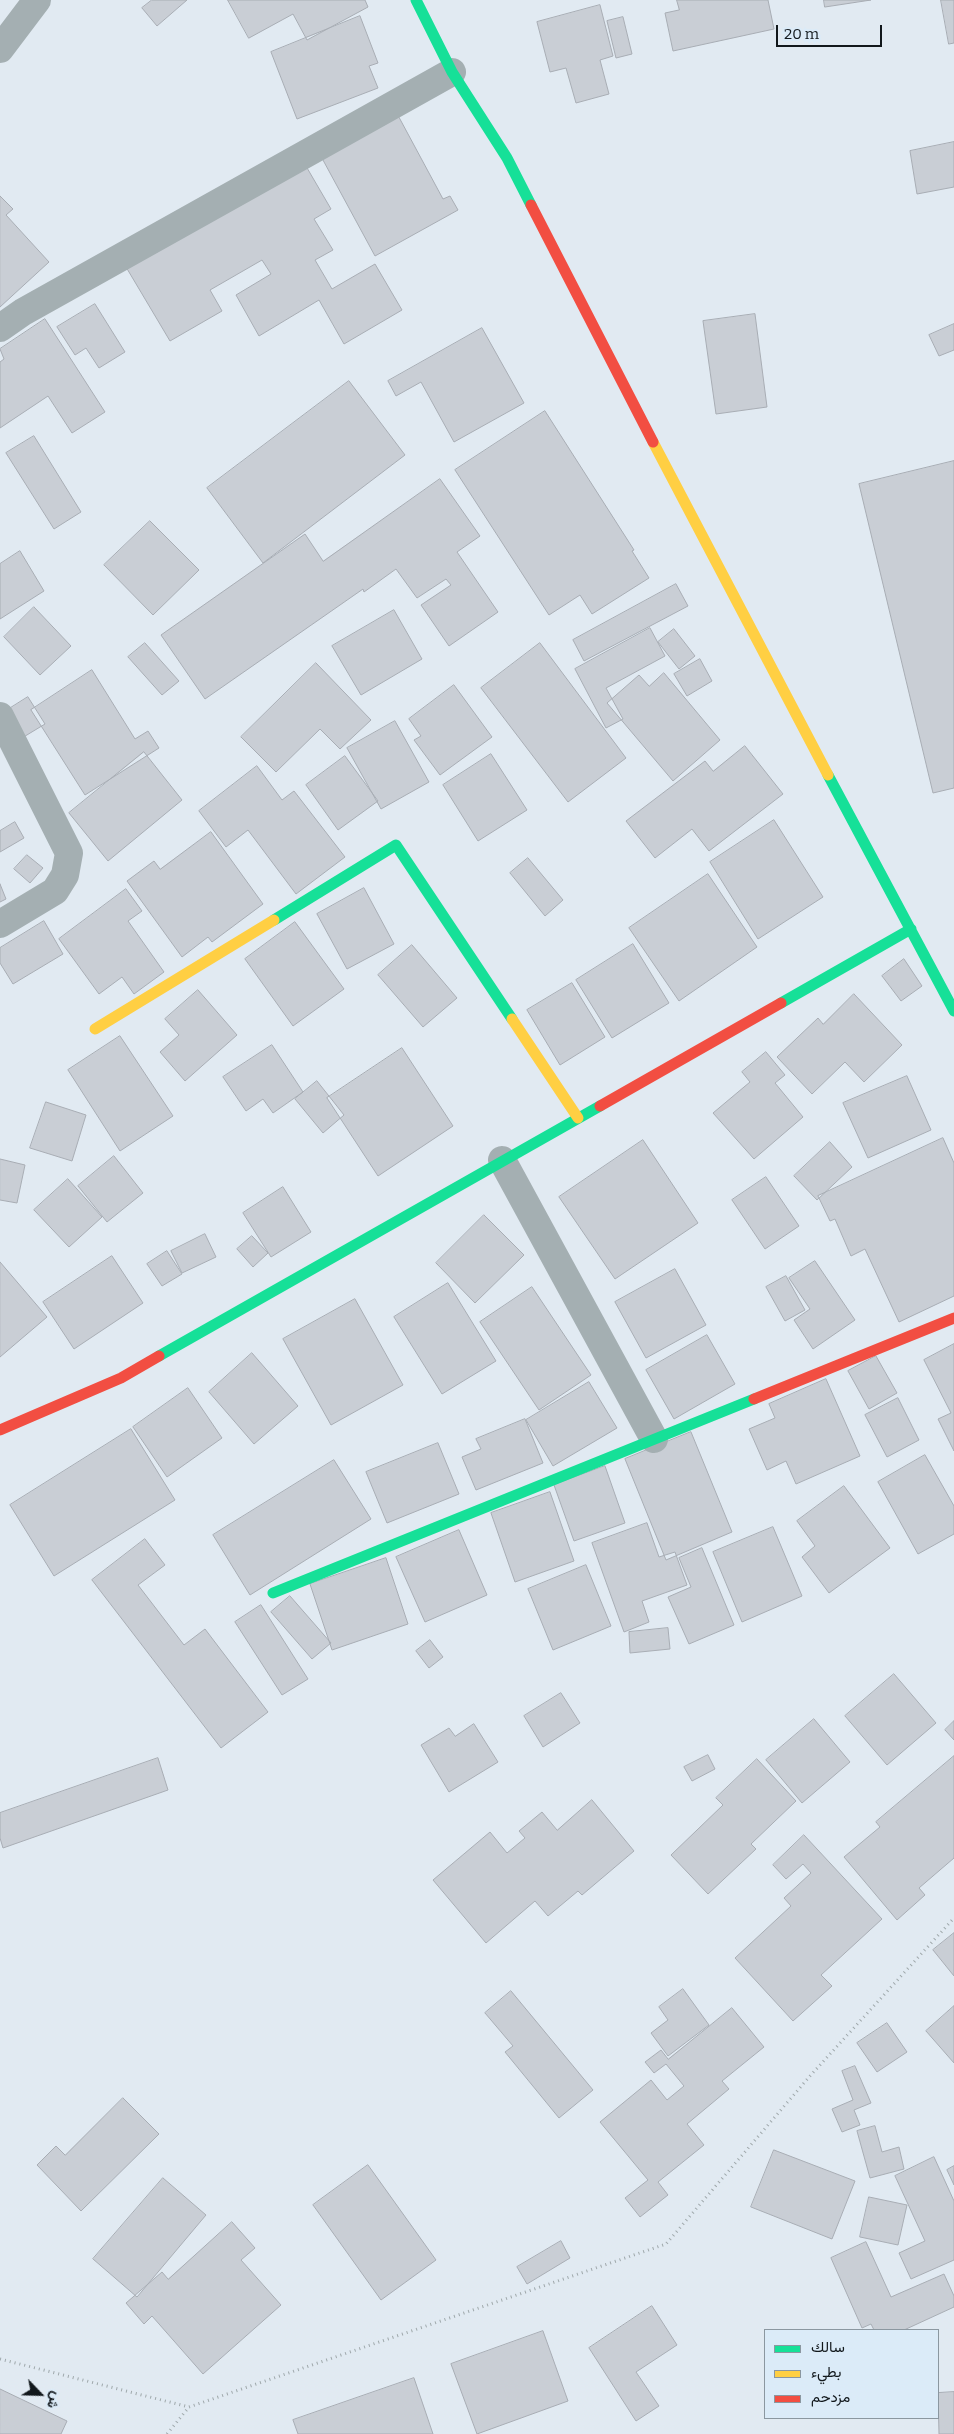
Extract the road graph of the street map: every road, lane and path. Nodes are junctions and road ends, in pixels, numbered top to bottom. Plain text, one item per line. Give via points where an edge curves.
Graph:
1 (37, 0) edge
2 (416, 0) edge
3 (0, 50) edge
4 (452, 72) junction
5 (0, 328) edge
6 (0, 716) edge
7 (0, 924) edge
8 (910, 929) junction
9 (954, 1011) edge
10 (95, 1029) dead end
11 (578, 1118) junction
12 (502, 1160) junction
13 (954, 1318) edge
14 (0, 1430) edge
15 (654, 1439) junction
16 (273, 1593) dead end
17 (954, 1918) edge
18 (0, 2359) edge
19 (189, 2407) junction
20 (167, 2434) edge

1 - 3 street
2 - 4 street
4 - 5 street via 31,307
4 - 8 street via 507,158 705,543
6 - 7 street via 69,853 65,875 55,891
8 - 9 street
8 - 11 street
10 - 11 street via 396,845
11 - 12 street
12 - 14 street via 121,1378
12 - 15 street
13 - 15 street
15 - 16 street
17 - 19 path via 810,2076 666,2244
18 - 19 path
19 - 20 path

